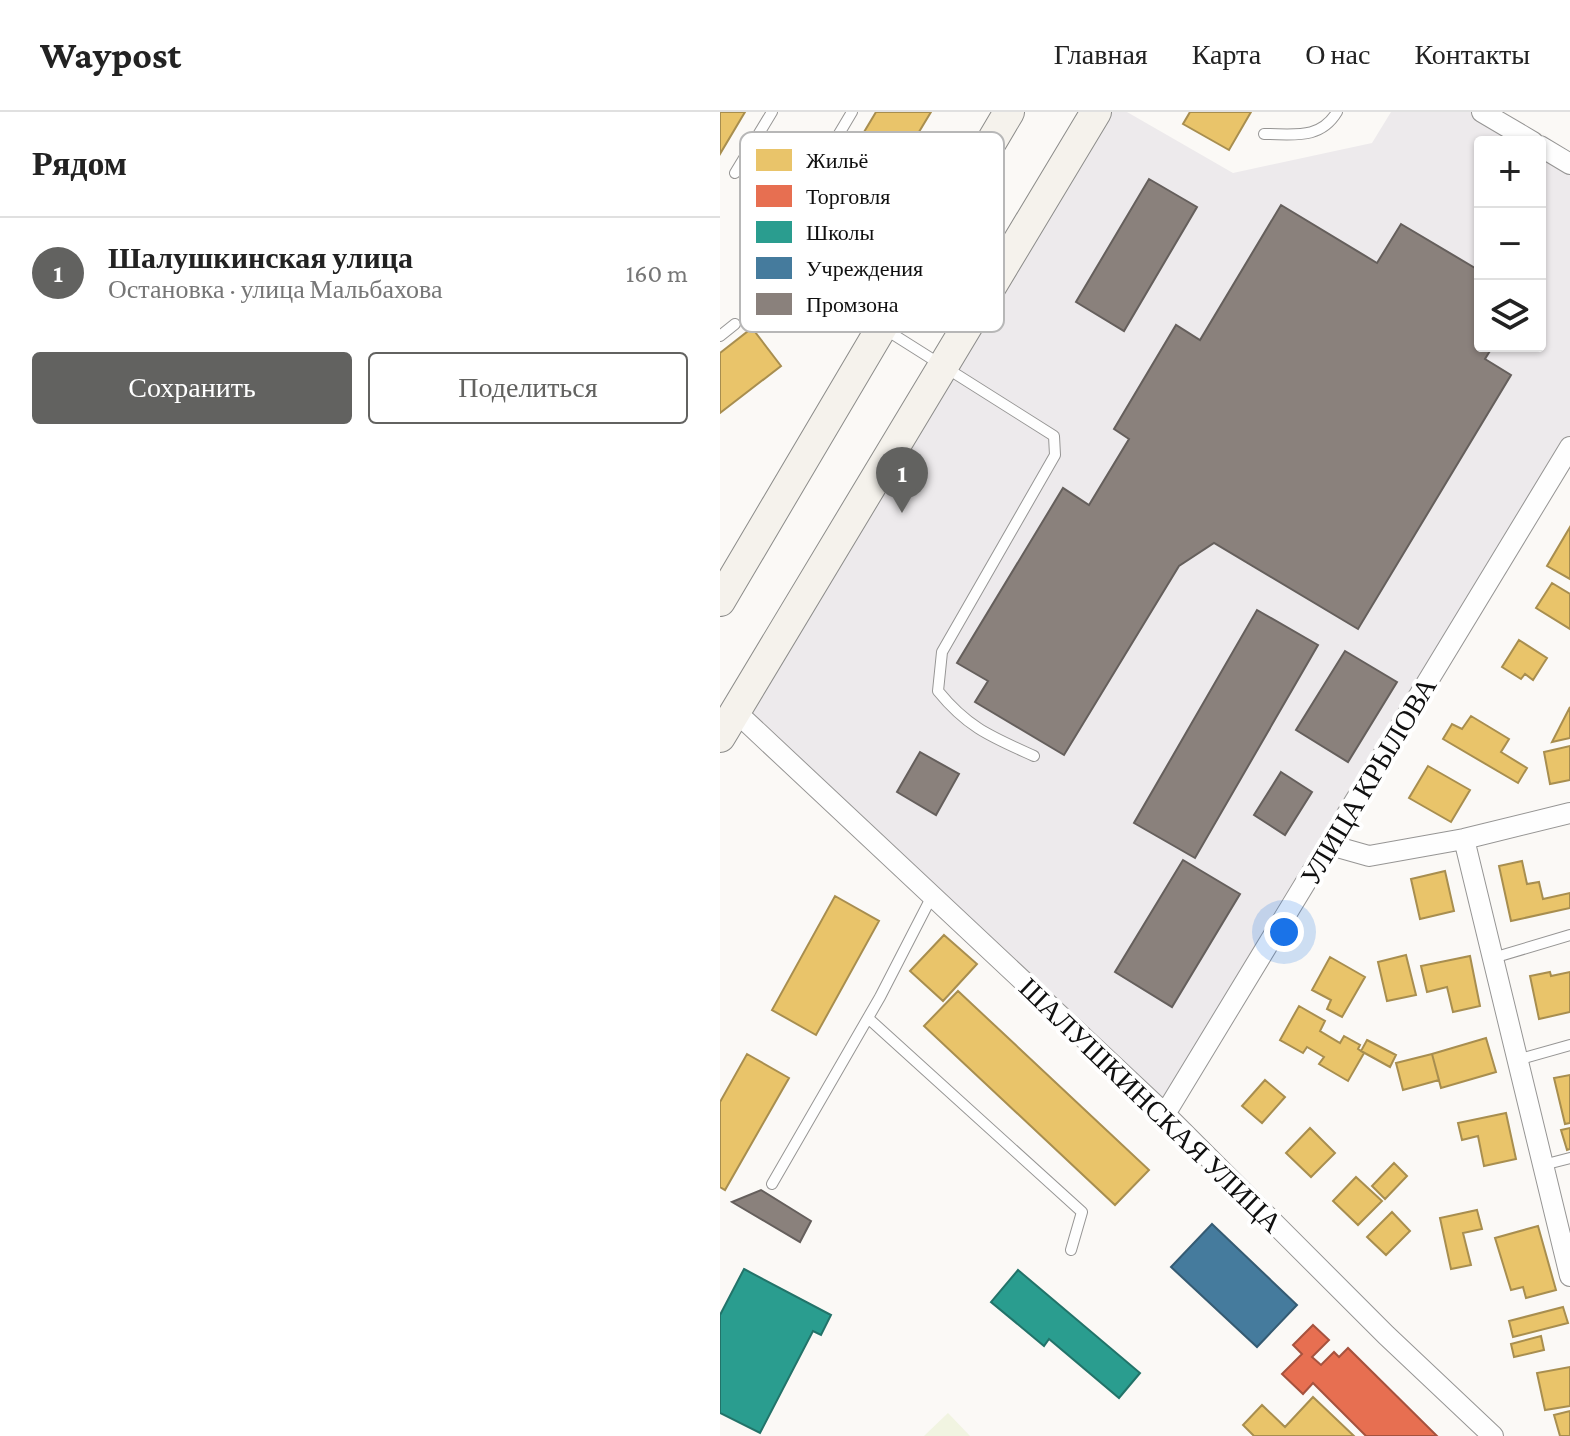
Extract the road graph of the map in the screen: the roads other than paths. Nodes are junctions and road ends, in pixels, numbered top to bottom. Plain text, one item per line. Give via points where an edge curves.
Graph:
1 (772, 112) edge
2 (852, 112) edge
3 (1009, 112) edge
4 (1096, 112) edge
5 (1337, 112) edge
6 (1482, 112) edge
7 (760, 132) edge
8 (840, 132) edge
9 (997, 132) edge
10 (1264, 134) dead end
11 (1523, 136) edge
12 (1546, 150) edge
13 (1570, 164) edge
14 (740, 165) edge
15 (735, 173) dead end
16 (1004, 265) edge
17 (735, 324) dead end
18 (879, 332) edge
19 (890, 332) edge
20 (964, 332) edge
21 (720, 336) edge
22 (944, 365) junction
23 (1570, 447) edge
24 (720, 601) edge
25 (727, 724) edge
26 (1034, 756) dead end
27 (1570, 813) edge
28 (1464, 839) junction
29 (1330, 845) junction
30 (932, 896) junction
31 (1570, 935) edge
32 (1493, 958) junction
33 (868, 1018) junction
34 (1570, 1045) edge
35 (1517, 1060) junction
36 (1165, 1114) junction
37 (1570, 1158) edge
38 (1543, 1165) junction
39 (772, 1184) dead end
40 (1071, 1250) dead end
41 (1568, 1254) edge
42 (1570, 1276) edge
43 (1493, 1436) edge

1 - 7 lane
2 - 8 lane
3 - 9 main road
4 - 16 main road
5 - 10 lane via 1328,126 1306,134
6 - 11 street
12 - 13 street
14 - 15 lane
17 - 21 lane
18 - 24 main road
19 - 22 lane
20 - 22 main road
22 - 25 main road
22 - 26 lane via 1054,436 1055,455 942,652 938,691 979,731
23 - 29 street, УЛИЦА КРЫЛОВА
25 - 30 street, ШАЛУШКИНСКАЯ УЛИЦА
27 - 28 street
28 - 29 street via 1369,856
28 - 32 street
29 - 36 street, УЛИЦА КРЫЛОВА
30 - 33 lane
30 - 36 street, ШАЛУШКИНСКАЯ УЛИЦА
31 - 32 lane
32 - 35 street
33 - 39 lane
33 - 40 lane via 1082,1212
34 - 35 lane
35 - 38 street
36 - 43 street, ШАЛУШКИНСКАЯ УЛИЦА
37 - 38 lane
38 - 41 street
41 - 42 street

